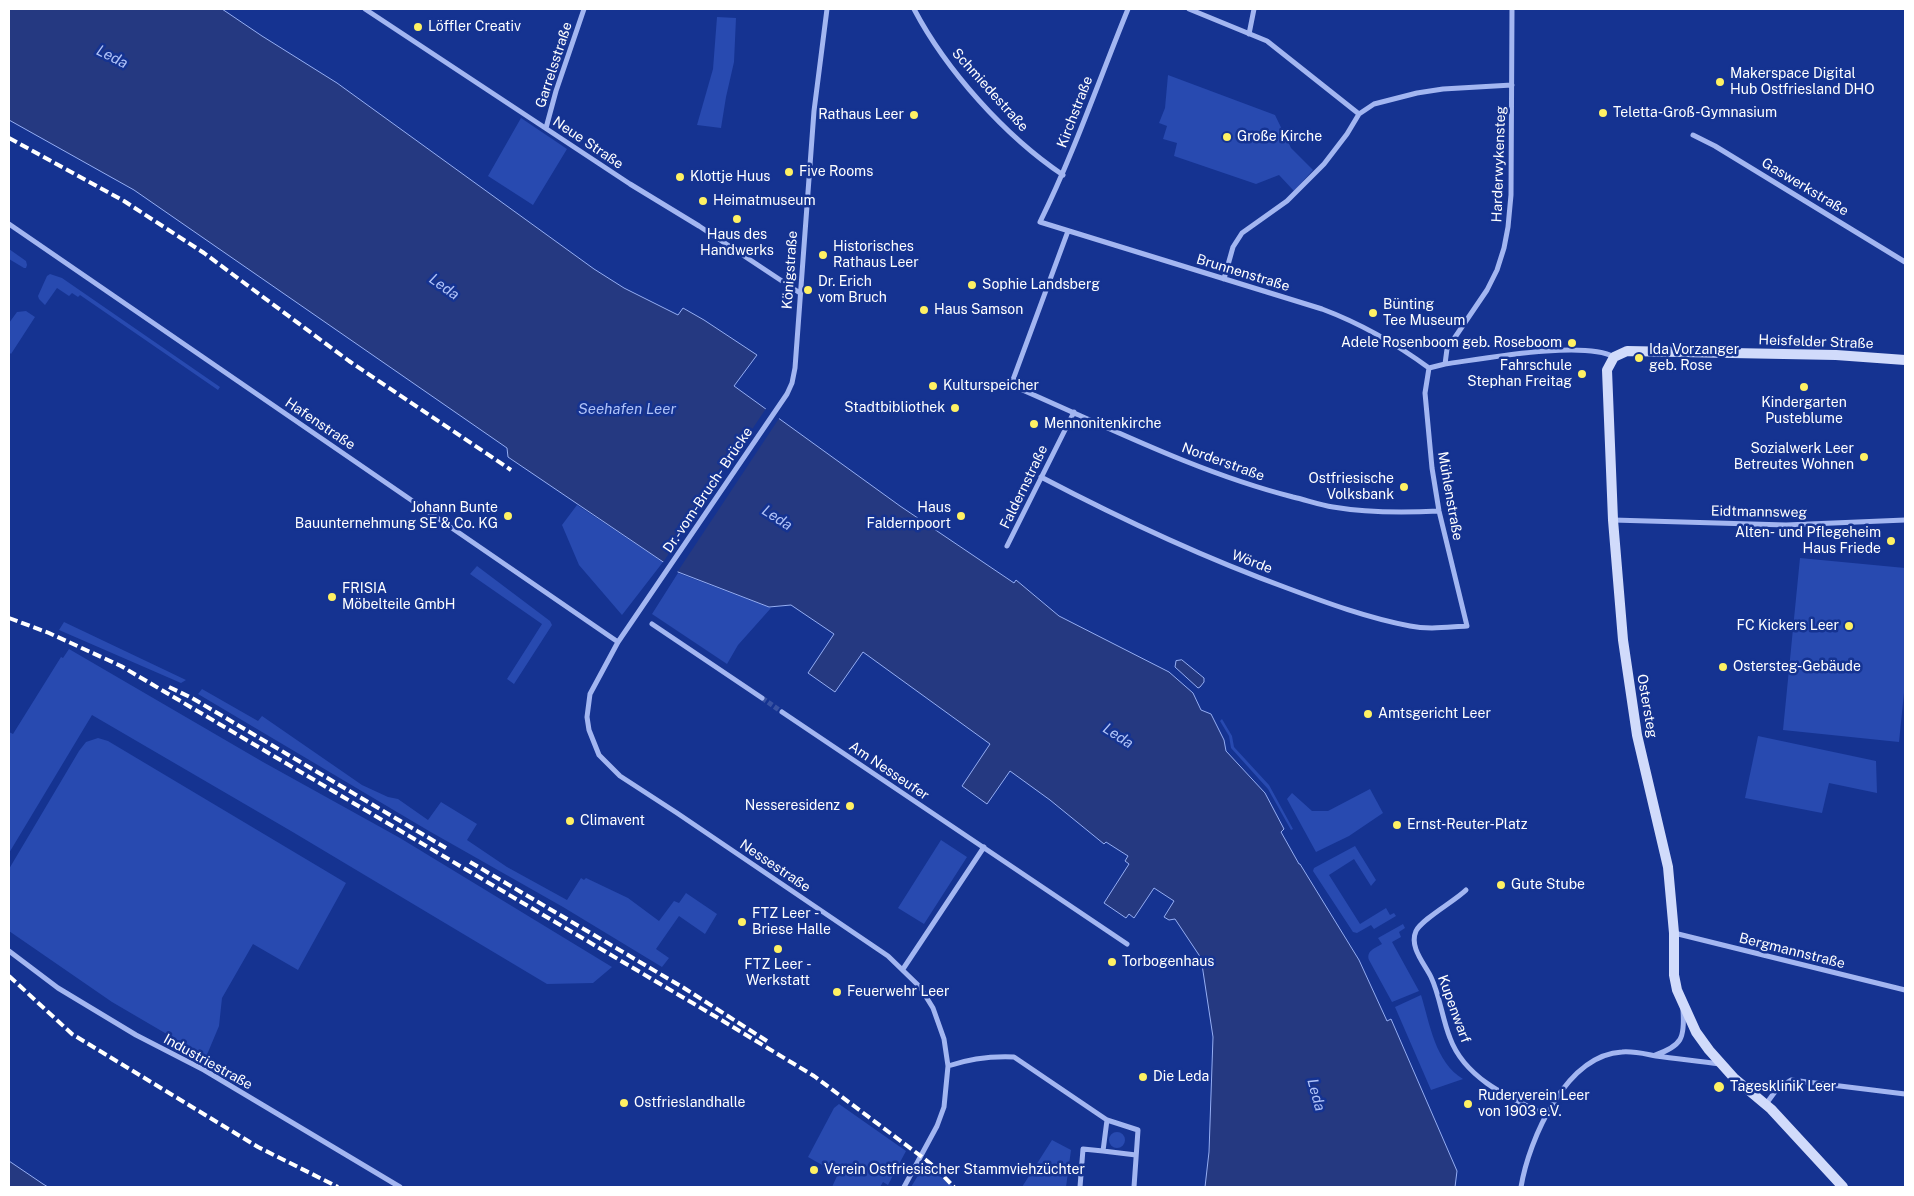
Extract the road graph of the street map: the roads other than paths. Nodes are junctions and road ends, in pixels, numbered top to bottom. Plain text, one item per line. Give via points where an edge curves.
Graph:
1 (365, 9) edge
2 (584, 9) edge
3 (827, 9) edge
4 (914, 9) edge
5 (1128, 9) edge
6 (1189, 9) edge
7 (1254, 9) edge
8 (1512, 9) edge
9 (373, 11) edge
10 (1249, 34) junction
11 (1512, 85) junction
12 (1359, 114) junction
13 (546, 128) junction
14 (1692, 135) dead end
15 (1063, 175) junction
16 (1040, 222) joint
17 (9, 224) edge
18 (1068, 231) junction
19 (1905, 262) edge
20 (1224, 279) junction
21 (800, 294) junction
22 (1614, 357) junction
23 (1905, 360) edge
24 (1445, 364) junction
25 (1430, 368) junction
26 (776, 410) joint
27 (1074, 412) junction
28 (1041, 477) junction
29 (1439, 511) junction
30 (1613, 520) junction
31 (1905, 520) edge
32 (1007, 546) dead end
33 (659, 583) joint
34 (652, 624) dead end
35 (1467, 626) joint
36 (618, 642) junction
37 (762, 698) tunnel mouth
38 (782, 712) tunnel mouth
39 (984, 847) junction
40 (1466, 890) dead end
41 (1674, 933) junction
42 (1127, 944) dead end
43 (9, 951) edge
44 (903, 969) junction
45 (1905, 990) edge
46 (1682, 1004) junction
47 (1653, 1055) junction
48 (1721, 1064) junction
49 (948, 1066) junction
50 (1905, 1094) edge
51 (1766, 1104) junction
52 (1546, 1115) junction
53 (1107, 1120) junction
54 (1103, 1151) junction
55 (1136, 1155) junction
56 (400, 1187) edge
57 (904, 1187) edge
58 (1080, 1187) edge
59 (1134, 1187) edge
60 (1521, 1187) edge
61 (1843, 1187) edge

1 - 9 street, Neue Straße
2 - 13 street, Garrelsstraße
3 - 21 street, Königstraße via 814,111
4 - 15 street, Schmiedestraße via 928,36 996,118 1041,160
5 - 15 street, Kirchstraße
6 - 10 street
7 - 10 street
8 - 11 street, Harderwykensteg
9 - 13 street, Neue Straße
10 - 12 street via 1267,41
11 - 12 street via 1443,89 1374,104
11 - 24 street, Harderwykensteg via 1511,195 1504,248 1487,290 1447,349
12 - 20 street via 1324,164 1287,200 1242,233 1233,247
13 - 21 street, Neue Straße
14 - 19 street, Gaswerkstraße
15 - 16 street, Kirchstraße
16 - 18 street, Brunnenstraße
17 - 36 street, Hafenstraße
18 - 20 street, Brunnenstraße
18 - 27 street, Norderstraße via 1011,384
20 - 25 street, Brunnenstraße via 1355,322
21 - 26 street, Königstraße via 792,383
22 - 23 main road, Heisfelder Straße via 1632,350
22 - 24 street via 1594,350 1564,351
22 - 30 main road, Ostersteg via 1607,375
24 - 25 street
25 - 29 street, Mühlenstraße via 1425,393
26 - 33 street, Dr.-vom-Bruch- Brücke
27 - 28 street, Faldernstraße
27 - 29 street, Norderstraße via 1185,461 1278,493 1333,507 1367,511
28 - 32 street, Faldernstraße
28 - 35 street, Wörde via 1190,550 1307,595 1411,626 1432,629
29 - 35 street, Mühlenstraße
30 - 31 street, Eidtmannsweg via 1786,525
30 - 41 main road, Ostersteg via 1632,708 1668,867
33 - 36 street, Nessestraße
34 - 37 street
36 - 44 street, Nessestraße via 590,694 587,717 595,748 604,762
38 - 39 street, Am Nesseufer
39 - 42 street, Am Nesseufer
39 - 44 street
40 - 52 street, Kupenwarf via 1421,924 1414,937 1415,948 1436,988 1451,1041 1465,1064 1487,1083
41 - 45 street, Bergmannstraße
41 - 46 main road, Ostersteg via 1674,975
43 - 56 street, Industriestraße via 58,988 136,1035 204,1070
44 - 49 street, Nessestraße via 933,1008 944,1039
46 - 47 street via 1682,1039 1672,1049
46 - 48 main road, Ostersteg via 1696,1032
47 - 48 street
47 - 52 street via 1622,1052 1598,1058 1576,1074
48 - 51 main road, Ostersteg
49 - 53 street via 1014,1057
49 - 57 street, Nessestraße via 944,1108
50 - 51 street via 1791,1080 1777,1089
51 - 61 main road, Ostersteg
52 - 60 street via 1532,1147
53 - 54 street
53 - 55 street via 1138,1130
54 - 55 street
54 - 58 street via 1083,1149
55 - 59 street

